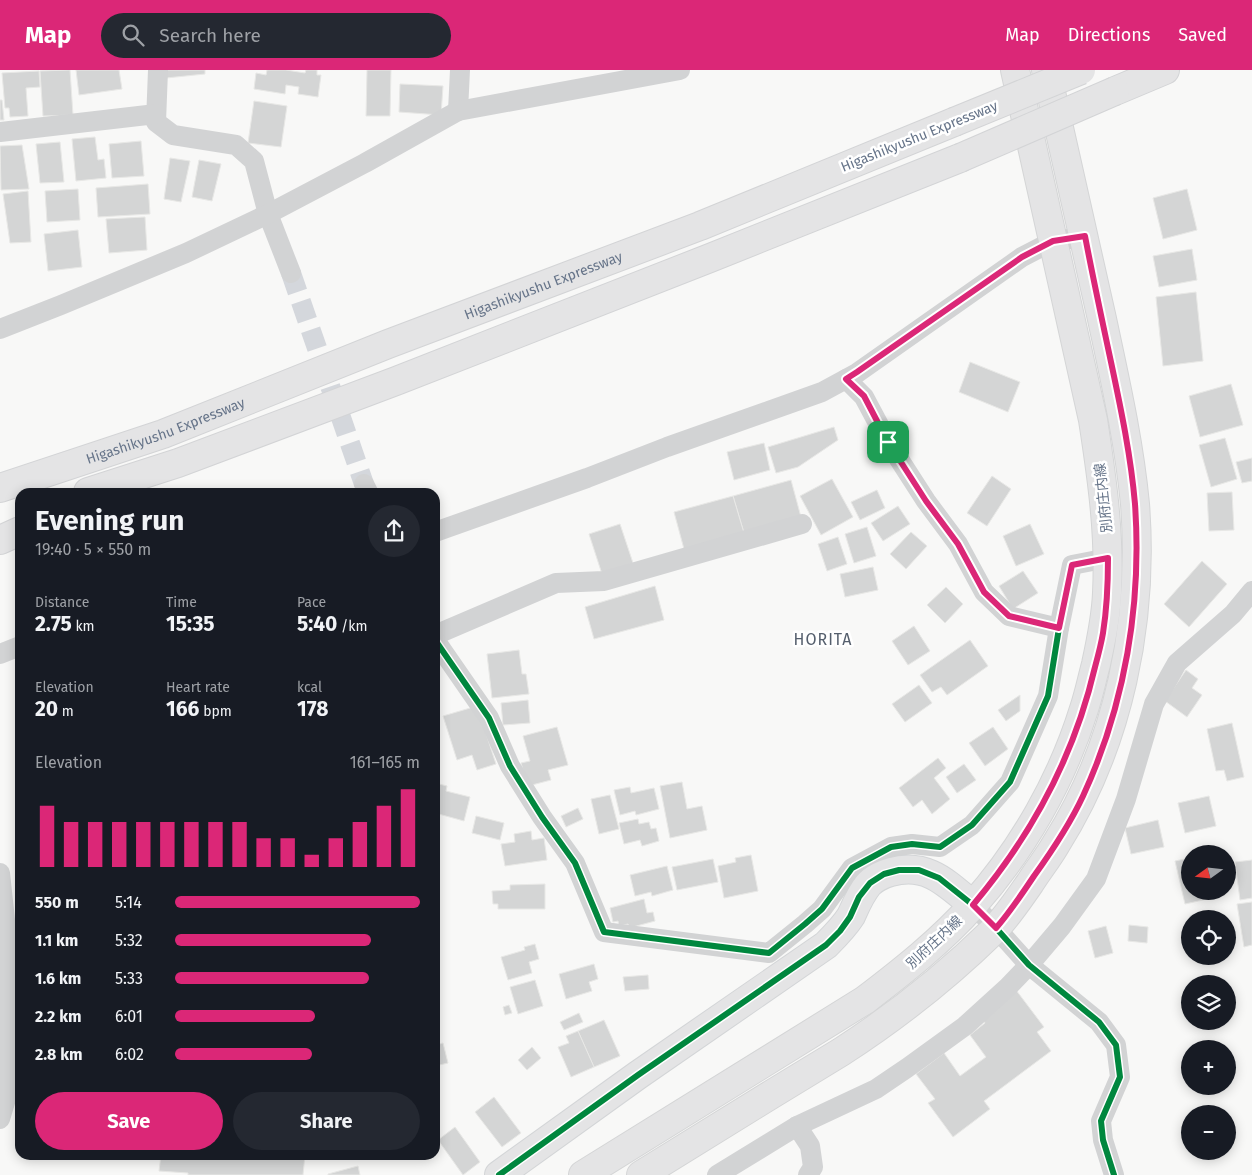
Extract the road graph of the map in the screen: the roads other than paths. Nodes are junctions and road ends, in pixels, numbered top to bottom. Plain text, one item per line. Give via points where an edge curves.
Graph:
1 (158, 70) edge
2 (460, 70) edge
3 (680, 70) edge
4 (1014, 70) edge
5 (1046, 70) edge
6 (1081, 70) edge
7 (1165, 70) edge
8 (458, 111) junction
9 (156, 114) junction
10 (0, 132) edge
11 (268, 214) junction
12 (1085, 236) junction
13 (1053, 241) junction
14 (291, 273) tunnel mouth
15 (0, 329) edge
16 (846, 379) junction
17 (178, 463) junction
18 (0, 488) edge
19 (100, 488) edge
20 (119, 488) edge
21 (15, 517) edge
22 (0, 522) edge
23 (802, 524) dead end
24 (440, 530) edge
25 (15, 534) edge
26 (0, 540) edge
27 (1108, 558) junction
28 (1252, 590) edge
29 (1059, 628) junction
30 (440, 633) edge
31 (440, 647) edge
32 (15, 648) edge
33 (0, 654) edge
34 (0, 873) edge
35 (973, 905) junction
36 (996, 928) junction
37 (1030, 965) junction
38 (0, 1119) edge
39 (797, 1126) junction
40 (499, 1175) edge
41 (583, 1175) edge
42 (641, 1175) edge
43 (717, 1175) edge
44 (808, 1175) edge
45 (1114, 1175) edge

1 - 9 street
2 - 8 street
3 - 8 street
4 - 13 main road, 別府庄内線
5 - 12 main road
6 - 18 main road, Higashikyushu Expressway, bridge via 700,226 162,434
7 - 17 main road, bridge via 960,158 710,258
8 - 11 street
9 - 10 street
9 - 11 street via 156,122 173,135 236,145 254,161
11 - 14 street
11 - 15 street via 186,252
12 - 13 street
12 - 36 main road via 1122,414 1134,503 1136,584 1130,640 1111,724 1083,797 1048,856
13 - 16 street via 1022,257
13 - 27 main road, 別府庄内線 via 1093,420 1106,515
16 - 24 street via 822,392
16 - 29 street via 864,396 888,442 958,544 984,592 1009,616
17 - 19 main road
17 - 20 main road
21 - 22 main road
23 - 30 street via 604,581 556,583
25 - 26 main road
27 - 29 street via 1072,565
27 - 35 main road, 別府庄内線 via 1103,634 1085,708 1073,741 1029,829 995,880
28 - 37 street via 1233,614 1177,663 1154,704 1126,799 1096,879
29 - 31 street via 1048,696 1010,782 972,825 940,848 912,844 891,847 852,868 822,909 769,953 604,932 576,863 542,817 510,766 489,718
32 - 33 street
34 - 38 street via 6,928 9,1050 6,1099
35 - 36 street
35 - 40 main road via 939,878 920,870 884,874 870,883 850,917 826,946
35 - 41 main road, 別府庄内線 via 922,955 865,1000
36 - 37 street
36 - 42 main road via 942,978 883,1023
37 - 39 street via 965,1026 907,1068 876,1089
37 - 45 street via 1098,1022 1116,1045 1120,1077 1101,1122
39 - 43 street
39 - 44 street via 810,1146 813,1166

